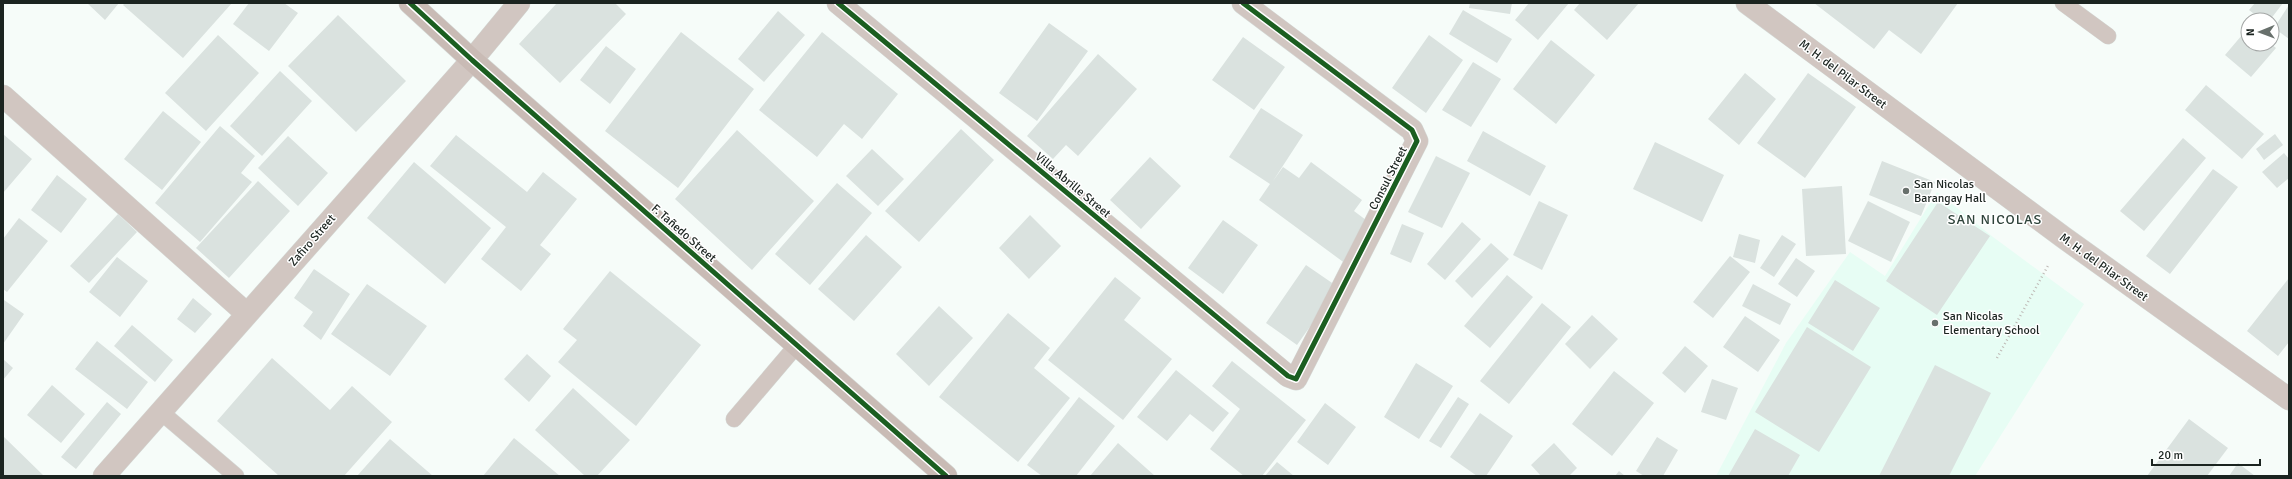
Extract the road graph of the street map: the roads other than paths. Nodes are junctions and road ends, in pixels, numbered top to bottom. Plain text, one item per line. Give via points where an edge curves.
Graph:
1 (410, 3) edge
2 (519, 3) edge
3 (838, 3) edge
4 (1243, 3) edge
5 (1747, 3) edge
6 (2063, 3) edge
7 (2108, 36) dead end
8 (472, 60) junction
9 (3, 96) edge
10 (247, 314) junction
11 (796, 346) junction
12 (1296, 379) joint
13 (2289, 400) edge
14 (161, 412) junction
15 (734, 419) dead end
16 (104, 476) edge
17 (236, 476) edge
18 (946, 476) edge

1 - 8 main road, F. Tañedo Street
2 - 8 street, Zafiro Street
3 - 12 street, Villa Abrille Street via 1288,376
4 - 12 street, Consul Street via 1412,130 1417,141
5 - 13 street, M. H. del Pilar Street
6 - 7 lane
8 - 10 street, Zafiro Street
8 - 11 main road, F. Tañedo Street
9 - 10 street
10 - 14 street, Zafiro Street
11 - 15 lane
11 - 18 main road, F. Tañedo Street
14 - 16 street, Zafiro Street
14 - 17 lane

